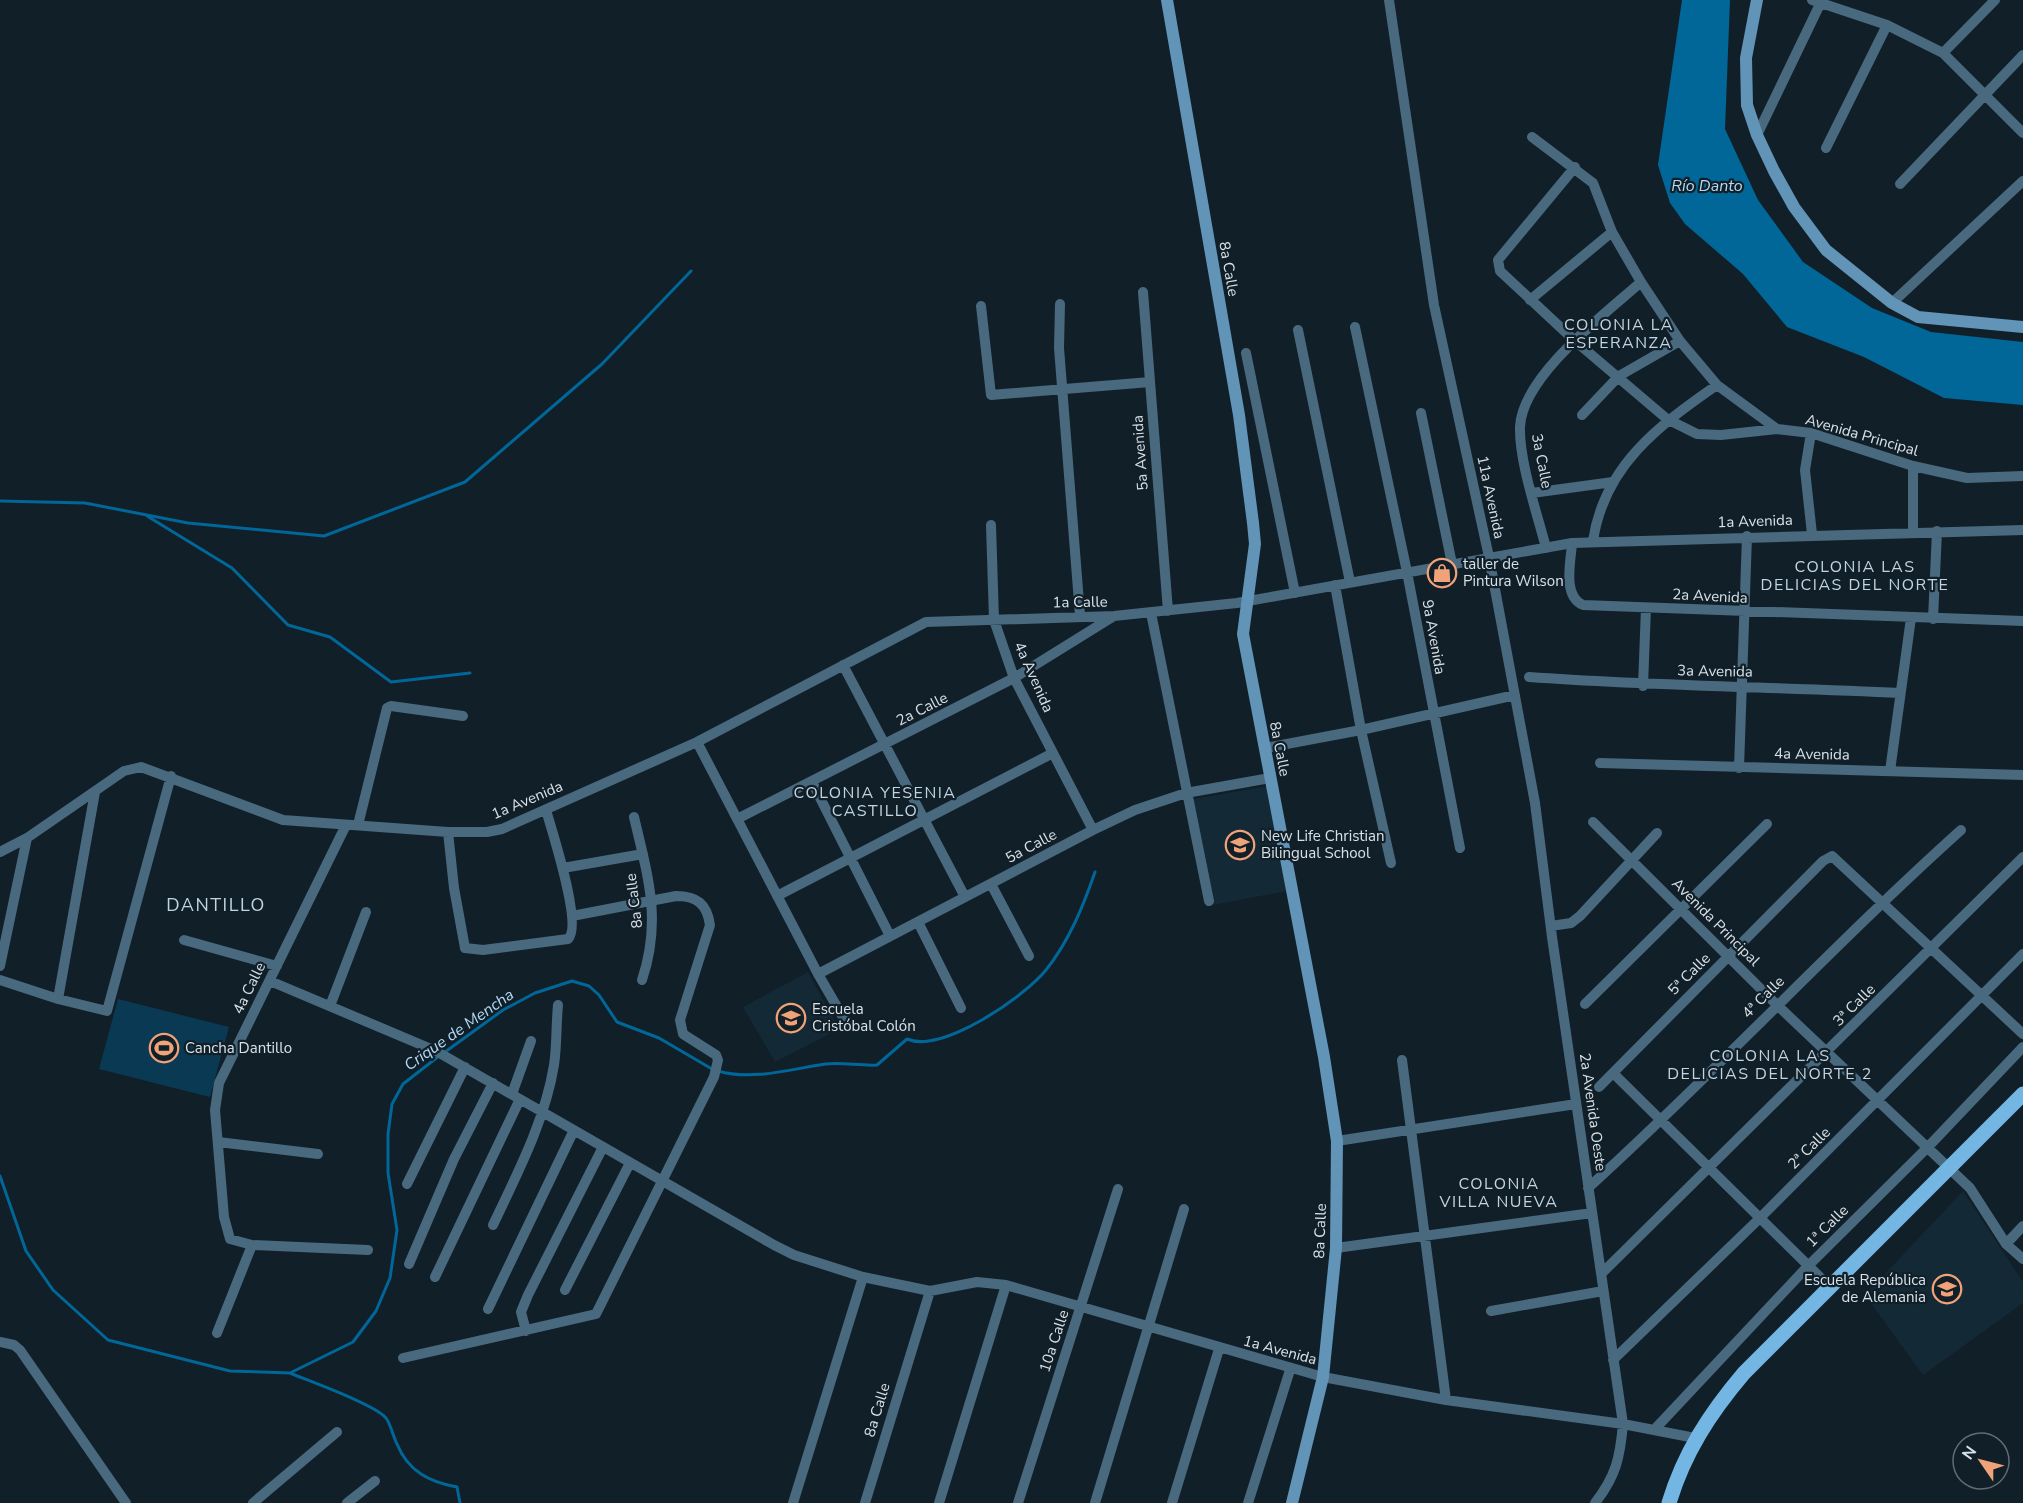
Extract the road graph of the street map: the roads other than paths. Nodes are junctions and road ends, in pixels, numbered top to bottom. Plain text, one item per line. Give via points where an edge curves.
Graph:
1 (1167, 0) edge
2 (1389, 0) edge
3 (1757, 0) edge
4 (1995, 0) edge
5 (1818, 1) edge
6 (1887, 25) junction
7 (1943, 53) junction
8 (2023, 55) edge
9 (1985, 93) junction
10 (2023, 133) edge
11 (1757, 135) junction
12 (1532, 137) dead end
13 (1826, 148) dead end
14 (1575, 167) junction
15 (2023, 181) edge
16 (1900, 184) dead end
17 (1612, 232) junction
18 (1641, 282) junction
19 (1143, 292) dead end
20 (1530, 300) junction
21 (1892, 303) junction
22 (1060, 304) dead end
23 (981, 306) dead end
24 (1354, 327) dead end
25 (2023, 327) edge
26 (1298, 330) dead end
27 (1574, 340) junction
28 (1680, 341) junction
29 (1246, 353) dead end
30 (1618, 376) junction
31 (1150, 382) junction
32 (1717, 385) junction
33 (1062, 389) junction
34 (1421, 413) dead end
35 (1582, 415) dead end
36 (1667, 419) junction
37 (1777, 429) junction
38 (1811, 433) junction
39 (1913, 466) junction
40 (2023, 476) edge
41 (1613, 482) junction
42 (1532, 493) junction
43 (991, 525) dead end
44 (2023, 530) edge
45 (1937, 531) junction
46 (1913, 532) junction
47 (1812, 534) junction
48 (1747, 536) junction
49 (1593, 541) junction
50 (1572, 543) junction
51 (1546, 548) junction
52 (1489, 557) junction
53 (1452, 564) junction
54 (1407, 572) junction
55 (1350, 582) junction
56 (1335, 585) junction
57 (1295, 593) junction
58 (1247, 601) junction
59 (1646, 608) junction
60 (1168, 611) junction
61 (1151, 613) junction
62 (1744, 613) junction
63 (1080, 615) junction
64 (1114, 616) junction
65 (1911, 618) junction
66 (1933, 619) junction
67 (994, 620) junction
68 (2023, 621) edge
69 (843, 665) junction
70 (1530, 677) dead end
71 (1014, 678) junction
72 (1643, 686) junction
73 (1742, 686) junction
74 (1900, 693) junction
75 (1515, 695) junction
76 (1433, 713) junction
77 (463, 716) dead end
78 (1361, 730) junction
79 (697, 742) junction
80 (885, 744) junction
81 (1265, 748) junction
82 (1053, 753) junction
83 (1600, 763) dead end
84 (1739, 768) junction
85 (1890, 771) junction
86 (2023, 775) edge
87 (171, 776) junction
88 (1270, 778) junction
89 (812, 782) junction
90 (95, 792) junction
91 (1186, 793) junction
92 (1536, 803) joint
93 (546, 810) junction
94 (634, 817) dead end
95 (737, 819) junction
96 (924, 820) junction
97 (1593, 822) dead end
98 (1767, 824) dead end
99 (345, 825) junction
100 (358, 825) junction
101 (1093, 830) junction
102 (1961, 830) dead end
103 (448, 832) junction
104 (1657, 833) dead end
105 (27, 838) junction
106 (1460, 848) dead end
107 (0, 852) edge
108 (643, 854) junction
109 (2023, 857) edge
110 (852, 858) junction
111 (1632, 858) junction
112 (1390, 863) dead end
113 (563, 868) junction
114 (991, 884) junction
115 (777, 896) junction
116 (965, 897) junction
117 (1209, 901) dead end
118 (1883, 901) junction
119 (652, 903) junction
120 (1681, 908) junction
121 (366, 912) dead end
122 (572, 916) junction
123 (918, 922) junction
124 (1551, 926) junction
125 (890, 936) junction
126 (184, 940) dead end
127 (1933, 948) junction
128 (2023, 954) edge
129 (1029, 956) dead end
130 (1728, 956) junction
131 (0, 966) edge
132 (277, 966) junction
133 (818, 974) junction
134 (0, 980) edge
135 (642, 980) dead end
136 (270, 981) junction
137 (1981, 994) junction
138 (58, 999) junction
139 (1585, 1004) dead end
140 (558, 1005) dead end
141 (1777, 1005) junction
142 (330, 1006) junction
143 (961, 1008) dead end
144 (848, 1024) dead end
145 (2023, 1034) edge
146 (531, 1041) dead end
147 (2023, 1047) edge
148 (1827, 1052) junction
149 (1402, 1060) dead end
150 (465, 1067) junction
151 (1613, 1073) junction
152 (493, 1083) junction
153 (1599, 1087) dead end
154 (2023, 1094) edge
155 (516, 1097) junction
156 (1876, 1101) junction
157 (1576, 1104) junction
158 (542, 1112) junction
159 (1662, 1121) junction
160 (574, 1130) junction
161 (1411, 1130) junction
162 (1337, 1141) junction
163 (218, 1142) junction
164 (603, 1147) junction
165 (1927, 1148) junction
166 (318, 1154) dead end
167 (630, 1163) junction
168 (1948, 1168) junction
169 (1710, 1169) junction
170 (660, 1180) junction
171 (407, 1184) dead end
172 (1118, 1188) dead end
173 (1588, 1188) junction
174 (1184, 1209) dead end
175 (1592, 1213) junction
176 (1760, 1218) junction
177 (493, 1225) dead end
178 (2023, 1226) edge
179 (1425, 1236) junction
180 (2006, 1244) junction
181 (252, 1245) junction
182 (1336, 1248) junction
183 (368, 1250) dead end
184 (2022, 1260) edge
185 (409, 1264) dead end
186 (1808, 1266) junction
187 (1601, 1274) junction
188 (435, 1277) dead end
189 (863, 1277) junction
190 (1006, 1285) junction
191 (1830, 1287) junction
192 (565, 1290) dead end
193 (930, 1291) junction
194 (1603, 1291) junction
195 (1081, 1306) junction
196 (488, 1309) dead end
197 (1491, 1311) dead end
198 (1148, 1326) junction
199 (526, 1331) junction
200 (217, 1333) dead end
201 (0, 1342) edge
202 (1219, 1349) junction
203 (403, 1358) dead end
204 (1613, 1360) junction
205 (1290, 1370) junction
206 (1323, 1377) junction
207 (1446, 1400) junction
208 (1623, 1424) junction
209 (1654, 1430) junction
210 (337, 1432) dead end
211 (1695, 1438) junction
212 (375, 1481) dead end
213 (126, 1503) edge
214 (253, 1503) edge
215 (347, 1503) edge
216 (793, 1503) edge
217 (865, 1503) edge
218 (939, 1503) edge
219 (1018, 1503) edge
220 (1095, 1503) edge
221 (1172, 1503) edge
222 (1248, 1503) edge
223 (1292, 1503) edge
224 (1594, 1503) edge
225 (1669, 1503) edge

1 - 58 street, 8a Calle via 1239,415 1255,544
2 - 52 street, 11a Avenida via 1434,305
3 - 11 street via 1746,58 1748,105
4 - 7 street
5 - 6 street
5 - 11 street
6 - 7 street
6 - 13 street
7 - 9 street
8 - 9 street
9 - 10 street
9 - 16 street
11 - 21 street via 1794,207 1826,250
12 - 14 street
14 - 17 street via 1593,183
14 - 20 street, Avenida Principal via 1498,260 1500,271
15 - 21 street
17 - 18 street
17 - 20 street
18 - 27 street, 3a Calle
18 - 28 street
19 - 31 street, 5a Avenida
20 - 27 street, Avenida Principal
21 - 25 street via 1918,317
22 - 33 street
23 - 33 street via 991,395
24 - 54 street, 9a Avenida
26 - 55 street
27 - 30 street, Avenida Principal
27 - 42 street, 3a Calle via 1523,408 1520,441
28 - 30 street
28 - 32 street
29 - 57 street
30 - 35 street
30 - 36 street, Avenida Principal
31 - 33 street
31 - 60 street, 5a Avenida
32 - 36 street
32 - 37 street
33 - 63 street
34 - 53 street
36 - 37 street, Avenida Principal via 1696,434
36 - 41 street via 1623,465
37 - 38 street, Avenida Principal
38 - 39 street, Avenida Principal
38 - 47 street via 1804,470
39 - 40 street, Avenida Principal via 1967,478
39 - 46 street
41 - 42 street
41 - 49 street via 1603,498
42 - 51 street, 3a Calle
43 - 67 street, 4a Avenida
44 - 45 street, 1a Avenida
45 - 46 street, 1a Avenida
45 - 66 street
46 - 47 street, 1a Avenida
47 - 48 street, 1a Avenida
48 - 49 street, 1a Avenida
48 - 62 street
49 - 50 street, 1a Avenida
50 - 51 street, 1a Avenida
50 - 59 street, 2a Avenida via 1570,591 1576,601
51 - 52 street, 1a Avenida
52 - 53 street, 1a Calle
52 - 75 street, 11a Avenida
53 - 54 street, 1a Calle
54 - 55 street, 1a Calle
54 - 76 street, 9a Avenida
55 - 56 street, 1a Calle
56 - 57 street, 1a Calle
56 - 78 street
57 - 58 street, 1a Calle
58 - 60 street, 1a Calle
58 - 81 street, 8a Calle via 1243,634
59 - 62 street, 2a Avenida
59 - 72 street
60 - 61 street, 1a Calle
61 - 64 street, 1a Calle
61 - 91 street
62 - 65 street, 2a Avenida
62 - 73 street
63 - 64 street, 1a Calle
63 - 67 street, 1a Calle
64 - 71 street, 2a Calle
65 - 66 street, 2a Avenida
65 - 74 street
66 - 68 street, 2a Avenida
67 - 69 street, 1a Calle via 926,622
67 - 71 street, 4a Avenida
69 - 79 street, 1a Calle
69 - 80 street
70 - 72 street, 3a Avenida
71 - 80 street, 2a Calle
71 - 82 street, 4a Avenida
72 - 73 street, 3a Avenida
73 - 74 street, 3a Avenida
73 - 84 street
74 - 85 street
75 - 76 street
75 - 92 street, 11a Avenida
76 - 78 street
76 - 106 street, 9a Avenida
77 - 100 street via 387,708
78 - 81 street
78 - 112 street
79 - 93 street, 1a Avenida
79 - 95 street
80 - 89 street, 2a Calle
80 - 96 street
81 - 88 street, 8a Calle
82 - 96 street
82 - 101 street, 4a Avenida
83 - 84 street, 4a Avenida
84 - 85 street, 4a Avenida
85 - 86 street, 4a Avenida
87 - 90 street, 1a Avenida via 136,767
87 - 99 street, 1a Avenida via 267,816
87 - 138 street via 105,1012
88 - 91 street, 5a Calle
88 - 162 street, 8a Calle
89 - 95 street, 2a Calle
89 - 110 street
90 - 105 street, 1a Avenida
90 - 138 street
91 - 101 street, 5a Calle via 1135,810
91 - 117 street
92 - 124 street, 2a Avenida Oeste
93 - 103 street, 1a Avenida via 502,829
93 - 113 street
94 - 108 street, 8a Calle
95 - 115 street
96 - 110 street
96 - 116 street
97 - 111 street, Avenida Principal
98 - 120 street
99 - 100 street, 1a Avenida
99 - 132 street, 4a Calle
100 - 103 street, 1a Avenida
101 - 114 street, 5a Calle
102 - 118 street, 4ª Calle
103 - 122 street via 465,948 483,950 568,939 574,929
104 - 111 street
105 - 107 street, 1a Avenida
105 - 131 street
108 - 113 street
108 - 119 street, 8a Calle
109 - 127 street, 3ª Calle
110 - 115 street
110 - 125 street
111 - 120 street, Avenida Principal
111 - 124 street via 1580,916 1571,923
113 - 122 street
114 - 116 street, 5a Calle
114 - 129 street
115 - 133 street
116 - 123 street, 5a Calle
118 - 127 street
118 - 130 street, 5ª Calle via 1832,856
118 - 141 street, 4ª Calle
119 - 122 street
119 - 135 street, 8a Calle via 653,937
119 - 170 street via 688,896 701,902 708,915 710,925 680,1028 716,1055 718,1064
120 - 130 street, Avenida Principal
120 - 139 street
121 - 142 street
123 - 125 street, 5a Calle
123 - 143 street
124 - 157 street, 2a Avenida Oeste
125 - 133 street, 5a Calle
126 - 132 street
127 - 137 street
127 - 148 street, 3ª Calle
128 - 137 street, 2ª Calle
130 - 141 street, Avenida Principal
130 - 151 street, 5ª Calle
132 - 136 street, 4a Calle
133 - 144 street
134 - 138 street
136 - 142 street
136 - 163 street, 4a Calle via 216,1092
137 - 145 street
137 - 156 street, 2ª Calle
140 - 158 street via 554,1065
141 - 148 street, Avenida Principal
141 - 159 street, 4ª Calle
142 - 150 street, 1a Avenida
146 - 155 street
147 - 165 street, 1ª Calle
148 - 156 street, Avenida Principal
148 - 169 street, 3ª Calle
149 - 161 street
150 - 152 street, 1a Avenida
150 - 171 street
151 - 153 street, 5ª Calle
151 - 159 street
152 - 155 street, 1a Avenida
152 - 185 street via 454,1159
154 - 168 main road
155 - 158 street, 1a Avenida
155 - 188 street
156 - 165 street, Avenida Principal
156 - 176 street, 2ª Calle
157 - 161 street
157 - 173 street, 2a Avenida Oeste
158 - 160 street, 1a Avenida
158 - 177 street
159 - 169 street
159 - 173 street, 4ª Calle
160 - 164 street, 1a Avenida
160 - 196 street
161 - 162 street
161 - 179 street
162 - 182 street, 8a Calle
163 - 166 street
163 - 181 street, 4a Calle via 227,1234 234,1241
164 - 167 street, 1a Avenida
164 - 199 street via 528,1295 521,1312
165 - 168 street, Avenida Principal
165 - 186 street, 1ª Calle
167 - 170 street, 1a Avenida
167 - 192 street
168 - 180 street, Avenida Principal via 1970,1188
168 - 191 main road
169 - 176 street
169 - 187 street, 3ª Calle
170 - 189 street, 1a Avenida via 794,1255
170 - 199 street via 596,1314
172 - 195 street, 10a Calle
173 - 175 street, 2a Avenida Oeste
174 - 198 street
175 - 179 street
175 - 187 street, 2a Avenida Oeste
176 - 186 street
176 - 204 street, 2ª Calle
178 - 180 street
179 - 182 street
179 - 207 street
180 - 184 street, Avenida Principal
181 - 183 street
181 - 200 street
182 - 206 street, 8a Calle
186 - 191 street
186 - 209 street, 1ª Calle
187 - 194 street, 2a Avenida Oeste
189 - 193 street, 1a Avenida
189 - 216 street
190 - 193 street, 1a Avenida via 977,1282
190 - 195 street, 1a Avenida
190 - 218 street
191 - 211 main road via 1744,1374
193 - 217 street, 8a Calle
194 - 197 street
194 - 204 street, 2a Avenida Oeste
195 - 198 street, 1a Avenida
195 - 219 street, 10a Calle
198 - 202 street, 1a Avenida
198 - 220 street
199 - 203 street
201 - 213 street via 21,1350
202 - 205 street, 1a Avenida
202 - 221 street
204 - 208 street, 2a Avenida Oeste
205 - 206 street, 1a Avenida
205 - 222 street
206 - 207 street, 1a Avenida
206 - 223 street, 8a Calle
207 - 208 street, 1a Avenida
208 - 209 street, 1a Avenida
208 - 224 street, 2a Avenida Oeste via 1620,1454 1611,1482
209 - 211 street, 1a Avenida
210 - 214 street
211 - 225 main road
212 - 215 street

